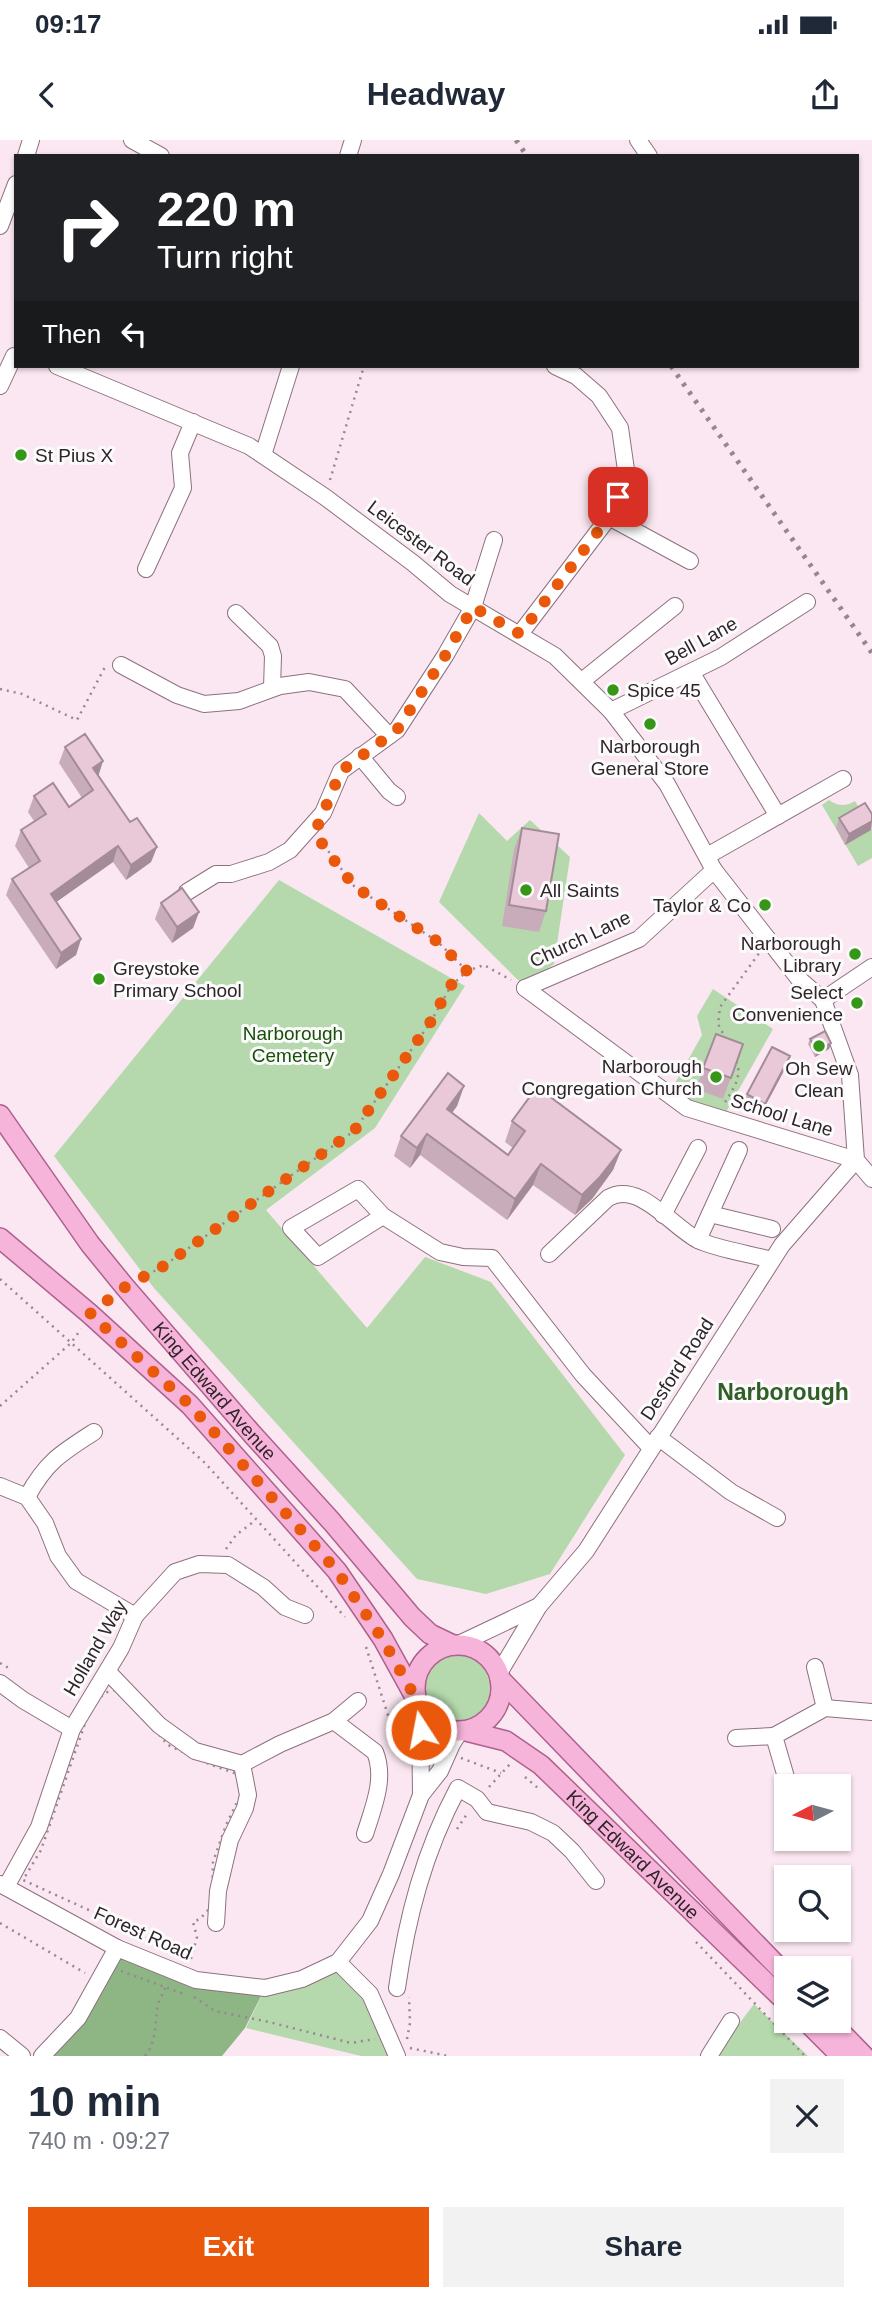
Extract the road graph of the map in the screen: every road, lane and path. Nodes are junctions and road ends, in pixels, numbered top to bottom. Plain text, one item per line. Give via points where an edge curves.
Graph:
1 (132, 140) edge
2 (157, 154) edge
3 (14, 189) edge
4 (0, 226) edge
5 (10, 355) edge
6 (62, 368) edge
7 (290, 368) edge
8 (363, 368) edge
9 (559, 368) edge
10 (0, 386) edge
11 (193, 422) junction
12 (263, 455) junction
13 (325, 497) junction
14 (609, 517) junction
15 (494, 540) dead end
16 (690, 561) dead end
17 (146, 569) dead end
18 (807, 602) dead end
19 (675, 606) dead end
20 (473, 607) junction
21 (236, 614) dead end
22 (520, 634) junction
23 (121, 665) joint
24 (691, 672) junction
25 (582, 681) junction
26 (272, 688) junction
27 (0, 689) edge
28 (611, 711) junction
29 (389, 736) junction
30 (360, 756) junction
31 (843, 779) dead end
32 (397, 797) dead end
33 (323, 813) junction
34 (778, 816) junction
35 (711, 863) junction
36 (187, 892) edge
37 (769, 941) junction
38 (872, 967) edge
39 (467, 971) junction
40 (525, 988) junction
41 (823, 1000) junction
42 (728, 1042) edge
43 (734, 1055) edge
44 (0, 1115) edge
45 (715, 1116) junction
46 (698, 1148) dead end
47 (739, 1150) dead end
48 (856, 1160) junction
49 (872, 1178) edge
50 (710, 1214) junction
51 (663, 1215) junction
52 (383, 1216) junction
53 (772, 1229) dead end
54 (0, 1238) edge
55 (698, 1240) junction
56 (549, 1254) dead end
57 (772, 1260) junction
58 (0, 1279) edge
59 (125, 1287) junction
60 (90, 1314) junction
61 (71, 1343) junction
62 (0, 1406) edge
63 (94, 1432) dead end
64 (654, 1442) junction
65 (0, 1486) edge
66 (27, 1497) junction
67 (777, 1518) dead end
68 (256, 1520) junction
69 (221, 1556) dead end
70 (540, 1606) junction
71 (305, 1615) dead end
72 (135, 1616) junction
73 (345, 1617) dead end
74 (456, 1644) junction
75 (366, 1647) dead end
76 (0, 1662) edge
77 (816, 1668) dead end
78 (108, 1672) junction
79 (18, 1675) dead end
80 (499, 1676) junction
81 (0, 1683) edge
82 (358, 1701) dead end
83 (417, 1703) junction
84 (825, 1708) junction
85 (872, 1712) edge
86 (334, 1721) junction
87 (72, 1729) junction
88 (463, 1731) junction
89 (774, 1736) junction
90 (736, 1738) dead end
91 (422, 1750) junction
92 (242, 1763) junction
93 (785, 1774) edge
94 (541, 1792) dead end
95 (421, 1795) junction
96 (477, 1800) junction
97 (365, 1834) dead end
98 (452, 1838) dead end
99 (391, 1874) junction
100 (596, 1881) dead end
101 (3, 1885) edge
102 (418, 1885) junction
103 (0, 1923) edge
104 (216, 1923) dead end
105 (694, 1939) dead end
106 (117, 1948) junction
107 (190, 1962) joint
108 (338, 1962) junction
109 (774, 1962) edge
110 (117, 1970) dead end
111 (172, 1972) junction
112 (100, 1980) junction
113 (165, 1987) junction
114 (402, 1990) joint
115 (774, 1990) edge
116 (731, 2021) dead end
117 (410, 2023) junction
118 (824, 2033) edge
119 (831, 2033) edge
120 (389, 2035) junction
121 (0, 2038) edge
122 (22, 2056) edge
123 (42, 2056) edge
124 (145, 2056) edge
125 (397, 2056) edge
126 (448, 2056) edge
127 (709, 2056) edge
128 (805, 2056) edge
129 (841, 2056) edge
130 (864, 2056) edge

1 - 2 street
3 - 4 street
5 - 10 street
6 - 11 street, Leicester Road
7 - 12 street
8 - 13 path
9 - 14 street via 599,397 620,428 627,477
11 - 12 street, Leicester Road
11 - 17 street via 180,453 183,488
12 - 13 street, Leicester Road
13 - 20 street, Leicester Road
14 - 16 street
14 - 22 street
15 - 20 street
18 - 24 street, Bell Lane
19 - 25 street
20 - 22 street, Leicester Road
20 - 29 street
21 - 26 street via 270,646
22 - 25 street, Leicester Road via 555,656
23 - 26 street via 204,704 239,701
23 - 27 path via 106,666 76,720 22,694
24 - 28 street, Bell Lane
24 - 34 street
25 - 28 street, Leicester Road
26 - 29 street via 309,682 345,689
28 - 35 street, Leicester Road via 667,784
29 - 30 street
30 - 32 street
30 - 33 street via 341,771
31 - 34 street, Church Lane
33 - 36 street via 290,850 256,866 216,874
33 - 39 path via 315,832 354,886 438,942
34 - 35 street, Church Lane
35 - 37 street, Leicester Road
35 - 40 street, Church Lane via 639,939
37 - 41 street, Leicester Road via 799,979
37 - 42 path via 720,1006 718,1024
38 - 41 street
39 - 40 path via 484,965
39 - 59 path via 450,986 430,1023 354,1131 162,1267
40 - 45 street, School Lane via 687,1108
41 - 48 street via 850,1075
43 - 45 path via 739,1067 736,1085
44 - 59 main road, King Edward Avenue
45 - 48 street, School Lane
46 - 51 street
47 - 50 street
48 - 49 street
48 - 57 street, Desford Road
50 - 53 street
50 - 55 street
51 - 55 street
51 - 56 street via 640,1198 617,1193
52 - 52 street via 318,1257 291,1228 358,1189
52 - 64 street via 440,1252 492,1258 583,1375
54 - 60 main road, King Edward Avenue
55 - 57 street
57 - 64 street, Desford Road
58 - 61 path
59 - 74 main road, King Edward Avenue via 412,1617 430,1634
60 - 61 path
60 - 83 main road, King Edward Avenue via 190,1405 337,1571 383,1640
61 - 62 path
61 - 68 path via 205,1463
63 - 66 street via 54,1459
64 - 67 street
64 - 70 street, Desford Road via 586,1550
65 - 66 street
66 - 72 street via 76,1581
68 - 69 path via 236,1535
68 - 73 path
70 - 74 street, Desford Road
70 - 80 street, Desford Road
71 - 72 street, Holland Way via 285,1607 228,1565 199,1564 175,1572
72 - 78 street, Holland Way
74 - 80 main road, King Edward Avenue via 484,1653
74 - 83 main road via 439,1648 419,1668
75 - 91 path via 398,1746
76 - 79 path
77 - 84 street
78 - 87 street, Holland Way
78 - 92 street via 159,1726 195,1751
80 - 88 main road via 497,1706 479,1726
80 - 109 main road, King Edward Avenue
81 - 87 street
82 - 86 street
83 - 88 main road, King Edward Avenue via 437,1726
83 - 91 street, Forest Road
84 - 85 street
84 - 89 street
86 - 92 street
86 - 97 street via 377,1758 378,1791
87 - 101 street, Holland Way via 39,1828
88 - 95 street, Forest Road
88 - 115 main road, King Edward Avenue via 506,1741 541,1765
89 - 90 street
89 - 93 street
91 - 95 street, Forest Road
92 - 104 street via 248,1796 230,1840
94 - 96 path via 510,1764
95 - 99 street, Forest Road
96 - 98 path
96 - 100 street via 488,1812 531,1822 553,1833
96 - 102 street via 457,1788 434,1834
99 - 102 street
99 - 108 street, Forest Road via 370,1921
101 - 106 street, Forest Road
102 - 114 street via 405,1933
103 - 112 path
105 - 128 path
106 - 111 street, Forest Road
106 - 112 street
107 - 107 path via 197,1937 193,1922 209,1909 213,1862 241,1794 237,1774 168,1745 115,1690 104,1693 88,1715 41,1850 23,1880
108 - 111 street, Forest Road via 302,1979 265,1988 196,1980
108 - 120 street via 370,1994
110 - 113 path
111 - 113 path
112 - 123 street via 78,2018
113 - 120 path via 215,2011 351,2043
113 - 124 path via 151,2049
114 - 117 path
116 - 127 street
117 - 120 path
117 - 126 path via 405,2048
118 - 129 main road
119 - 130 main road
120 - 125 street
121 - 122 street

